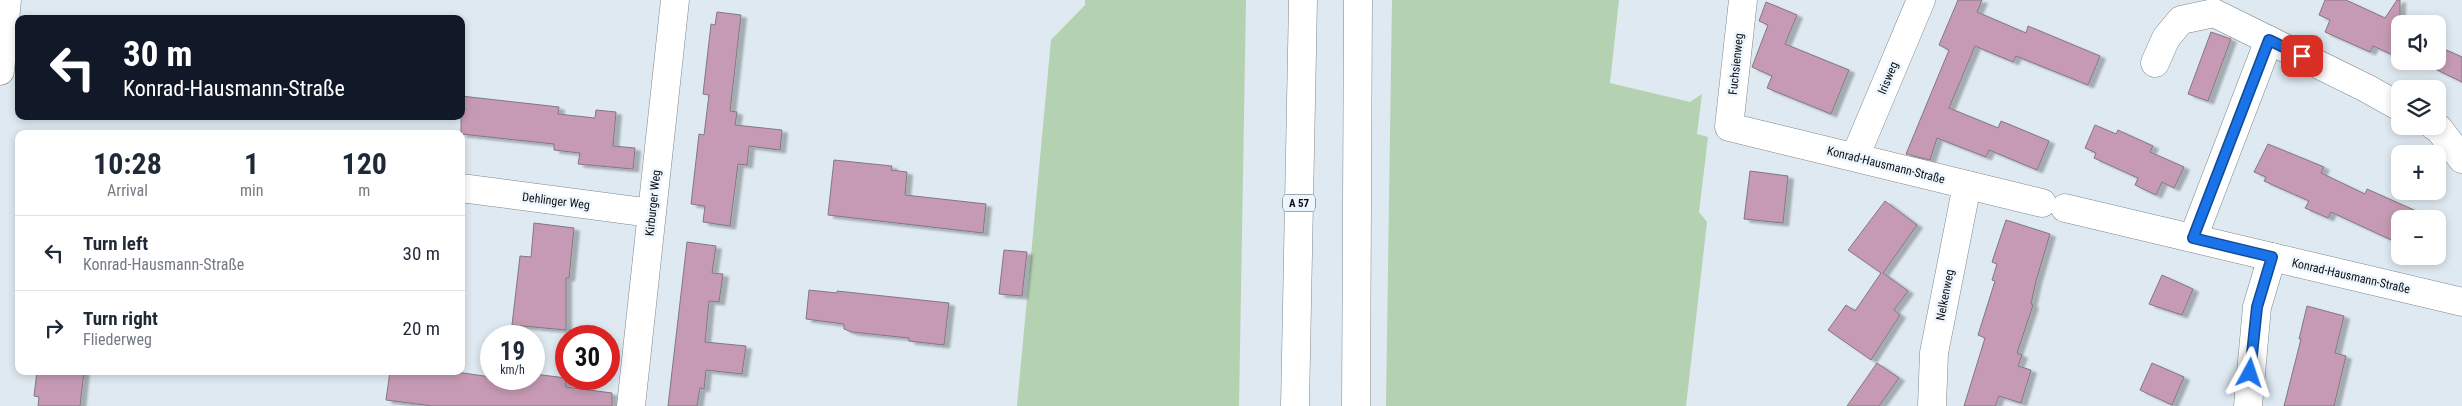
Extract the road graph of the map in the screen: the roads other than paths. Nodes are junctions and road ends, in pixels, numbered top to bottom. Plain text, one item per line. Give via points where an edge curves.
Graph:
1 (675, 0) edge
2 (1302, 0) edge
3 (1358, 0) edge
4 (1744, 0) edge
5 (1921, 0) edge
6 (4, 10) edge
7 (2269, 40) junction
8 (2155, 63) dead end
9 (0, 71) edge
10 (2391, 102) edge
11 (1729, 128) joint
12 (2444, 135) edge
13 (1855, 157) junction
14 (2462, 159) edge
15 (1967, 185) junction
16 (465, 189) edge
17 (651, 213) junction
18 (2193, 238) junction
19 (2272, 257) junction
20 (2462, 302) edge
21 (631, 406) edge
22 (1295, 406) edge
23 (1356, 406) edge
24 (1932, 406) edge
25 (2248, 406) edge

1 - 17 main road, Kirburger Weg
2 - 22 main road, A 57
3 - 23 main road
4 - 11 main road, Fuchsienweg
5 - 13 main road, Irisweg
6 - 9 main road
7 - 8 main road via 2214,13 2181,20 2166,38
7 - 10 main road
7 - 18 main road
11 - 13 main road, Konrad-Hausmann-Straße
12 - 14 main road
13 - 15 main road, Konrad-Hausmann-Straße
15 - 18 main road, Konrad-Hausmann-Straße
15 - 24 main road, Nelkenweg via 1934,353
16 - 17 main road, Dehlinger Weg
17 - 21 main road, Kirburger Weg
18 - 19 main road, Konrad-Hausmann-Straße
19 - 20 main road, Konrad-Hausmann-Straße
19 - 25 main road via 2257,307

